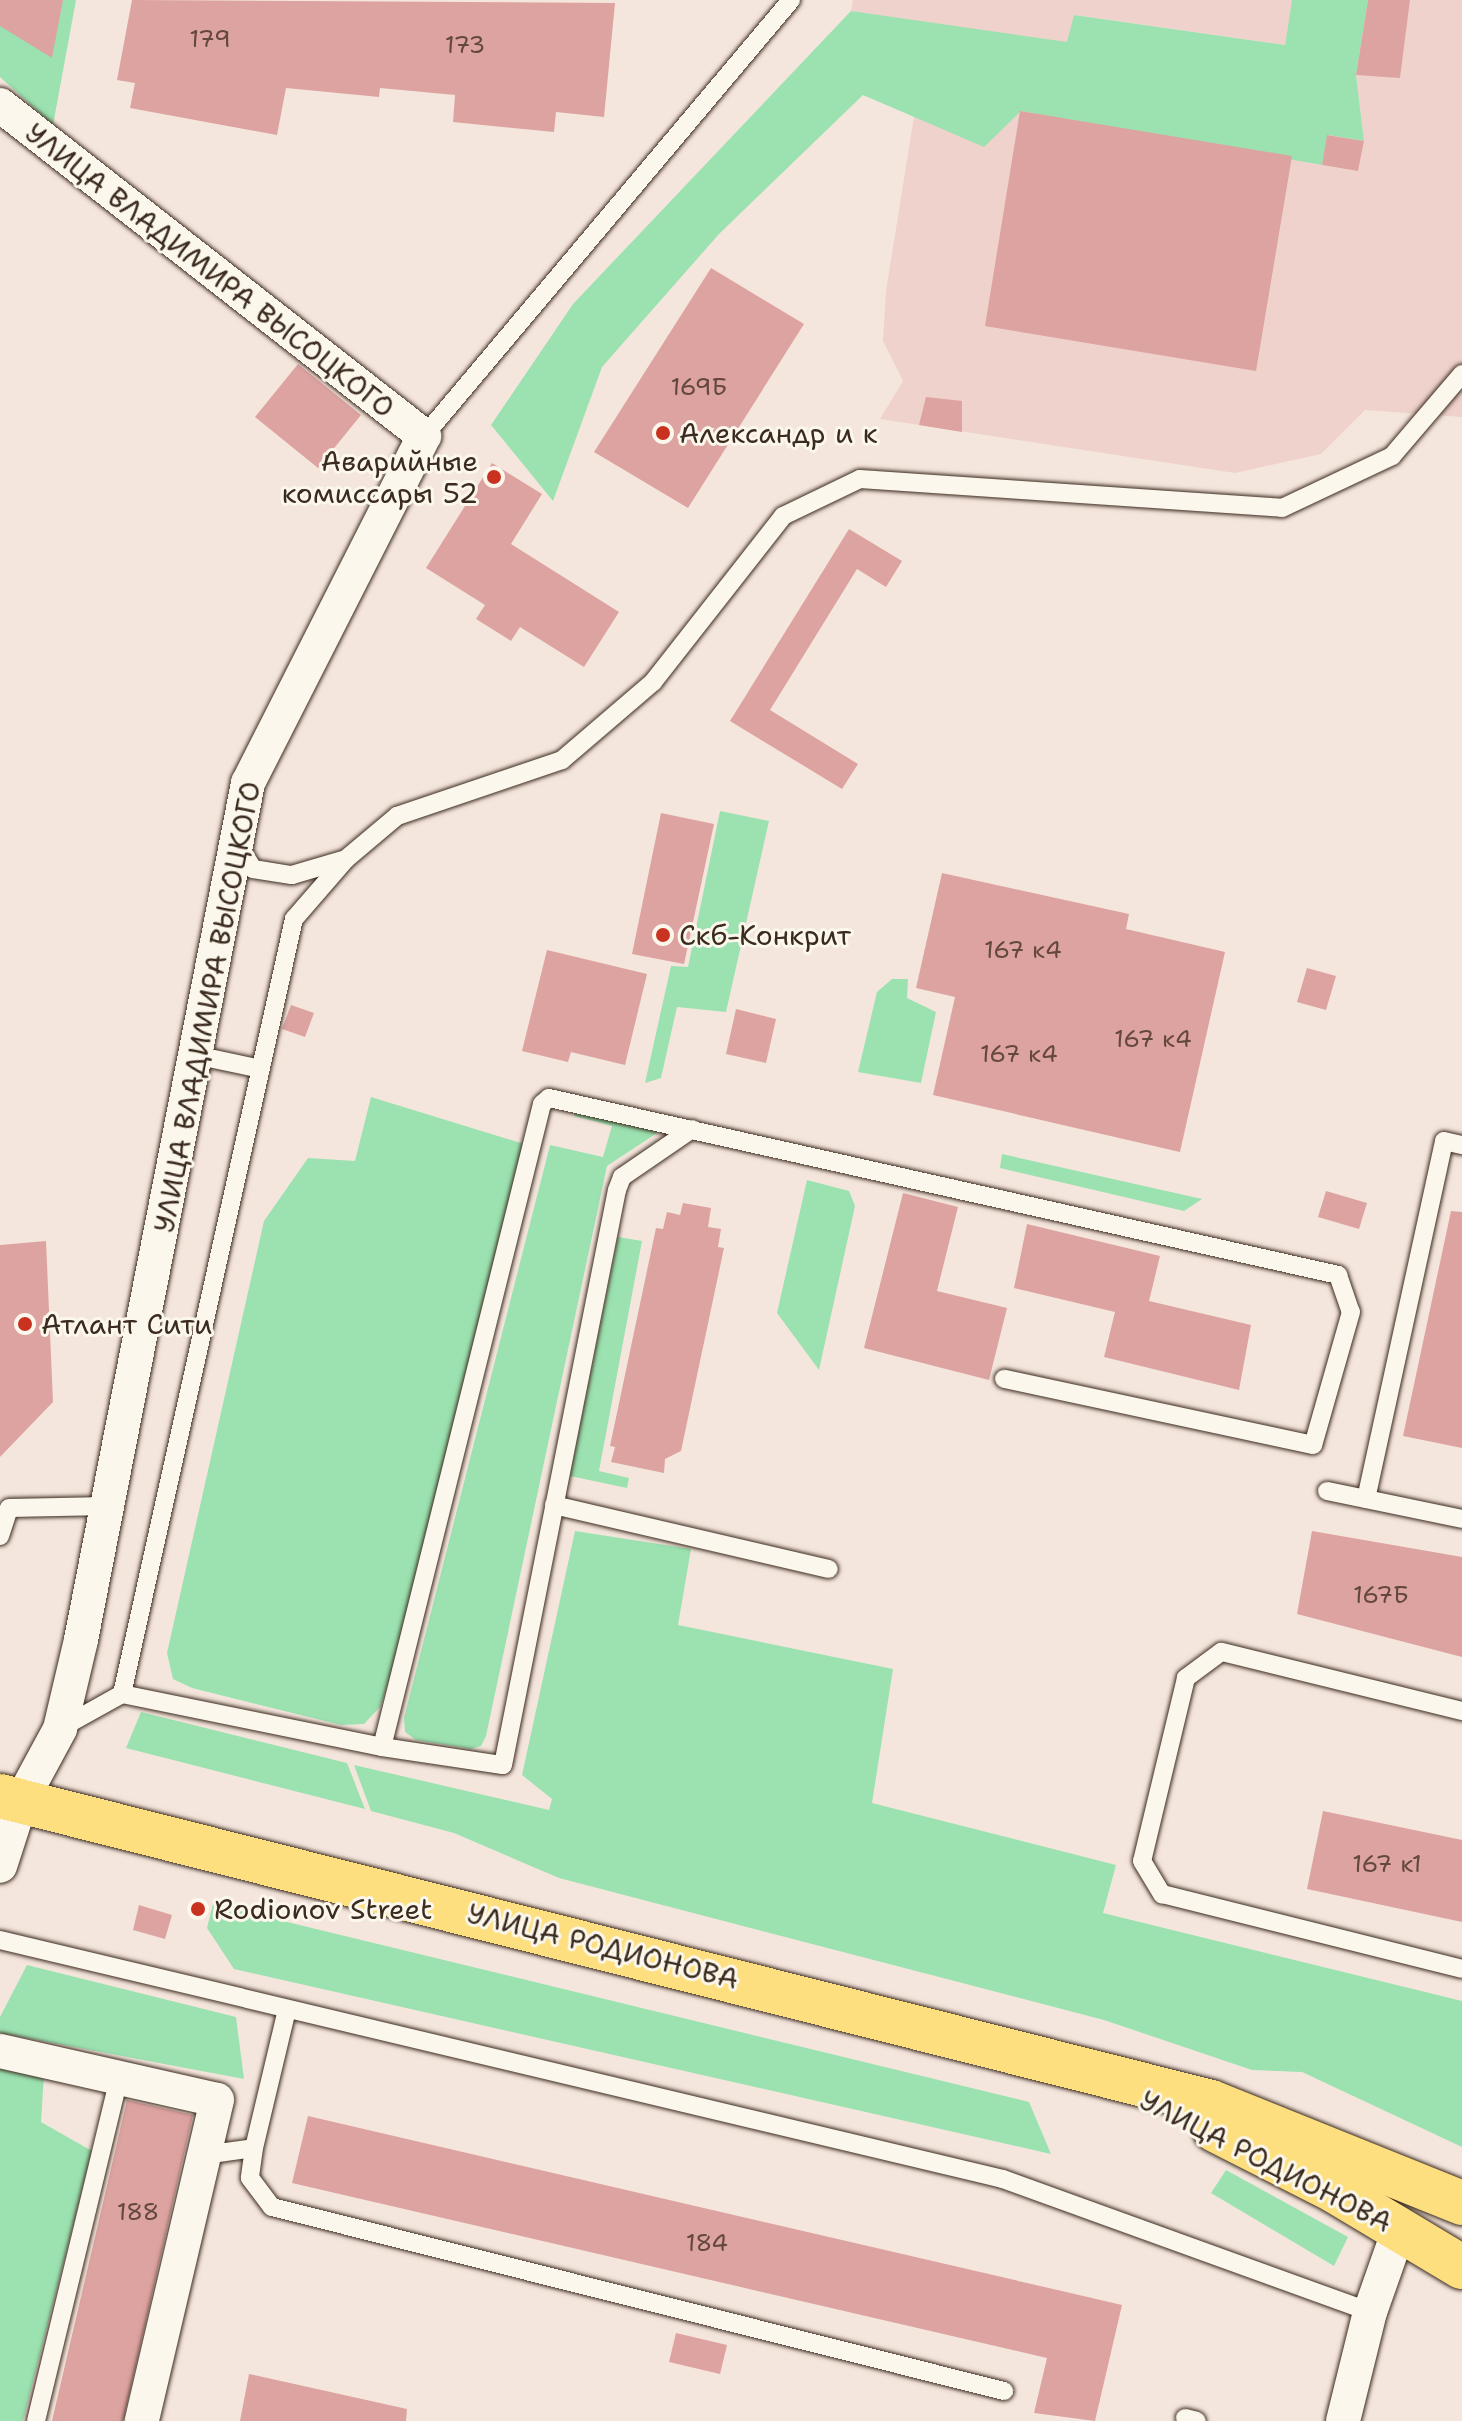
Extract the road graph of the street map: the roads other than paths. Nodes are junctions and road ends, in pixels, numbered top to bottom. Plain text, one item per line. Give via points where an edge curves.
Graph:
1 (791, 0) edge
2 (0, 105) edge
3 (1462, 374) edge
4 (424, 436) junction
5 (237, 841) junction
6 (346, 859) junction
7 (195, 1055) junction
8 (261, 1069) junction
9 (692, 1129) junction
10 (1462, 1145) edge
11 (1004, 1379) dead end
12 (1327, 1491) dead end
13 (1366, 1499) junction
14 (554, 1505) junction
15 (108, 1506) junction
16 (1462, 1519) edge
17 (0, 1536) edge
18 (829, 1569) dead end
19 (122, 1694) junction
20 (1462, 1711) edge
21 (60, 1729) junction
22 (382, 1747) junction
23 (10, 1798) edge
24 (0, 1866) edge
25 (0, 1940) edge
26 (1462, 1969) edge
27 (287, 2010) junction
28 (0, 2051) edge
29 (1066, 2064) junction
30 (119, 2078) junction
31 (254, 2148) junction
32 (204, 2155) junction
33 (1462, 2203) edge
34 (1400, 2227) junction
35 (1462, 2267) edge
36 (1370, 2312) junction
37 (1004, 2391) dead end
38 (36, 2421) edge
39 (142, 2421) edge
40 (1343, 2421) edge

1 - 4 lane
2 - 4 street, УЛИЦА ВЛАДИМИРА ВЫСОЦКОГО
3 - 6 lane via 1392,456 1282,508 860,479 783,516 653,682 562,760 397,816
4 - 5 street, УЛИЦА ВЛАДИМИРА ВЫСОЦКОГО via 248,783
5 - 6 lane via 253,869 292,875
5 - 7 street, УЛИЦА ВЛАДИМИРА ВЫСОЦКОГО
6 - 8 lane via 294,919
7 - 8 lane
7 - 15 street, УЛИЦА ВЛАДИМИРА ВЫСОЦКОГО
8 - 19 lane
9 - 11 lane via 1338,1275 1351,1312 1313,1445
9 - 14 lane via 622,1177 617,1190
9 - 22 lane via 554,1098 542,1104
10 - 13 lane via 1444,1141
12 - 13 lane
13 - 16 lane
14 - 18 lane
14 - 22 lane via 503,1765
15 - 17 lane via 9,1508
15 - 21 street, УЛИЦА ВЛАДИМИРА ВЫСОЦКОГО
19 - 21 lane
19 - 22 lane
20 - 26 lane via 1221,1652 1186,1678 1142,1861 1162,1894
21 - 23 street, УЛИЦА ВЛАДИМИРА ВЫСОЦКОГО
23 - 24 street, УЛИЦА ВЛАДИМИРА ВЫСОЦКОГО
23 - 29 main road, УЛИЦА РОДИОНОВА
25 - 27 lane
27 - 31 lane
27 - 36 lane via 1003,2179
28 - 30 street
29 - 33 main road, УЛИЦА РОДИОНОВА via 1211,2102
29 - 34 main road, УЛИЦА РОДИОНОВА via 1243,2143
30 - 32 street via 217,2100
30 - 38 lane
31 - 32 lane
31 - 37 lane via 250,2178 272,2207
32 - 39 street
34 - 35 main road, УЛИЦА РОДИОНОВА
34 - 36 street
36 - 40 street

